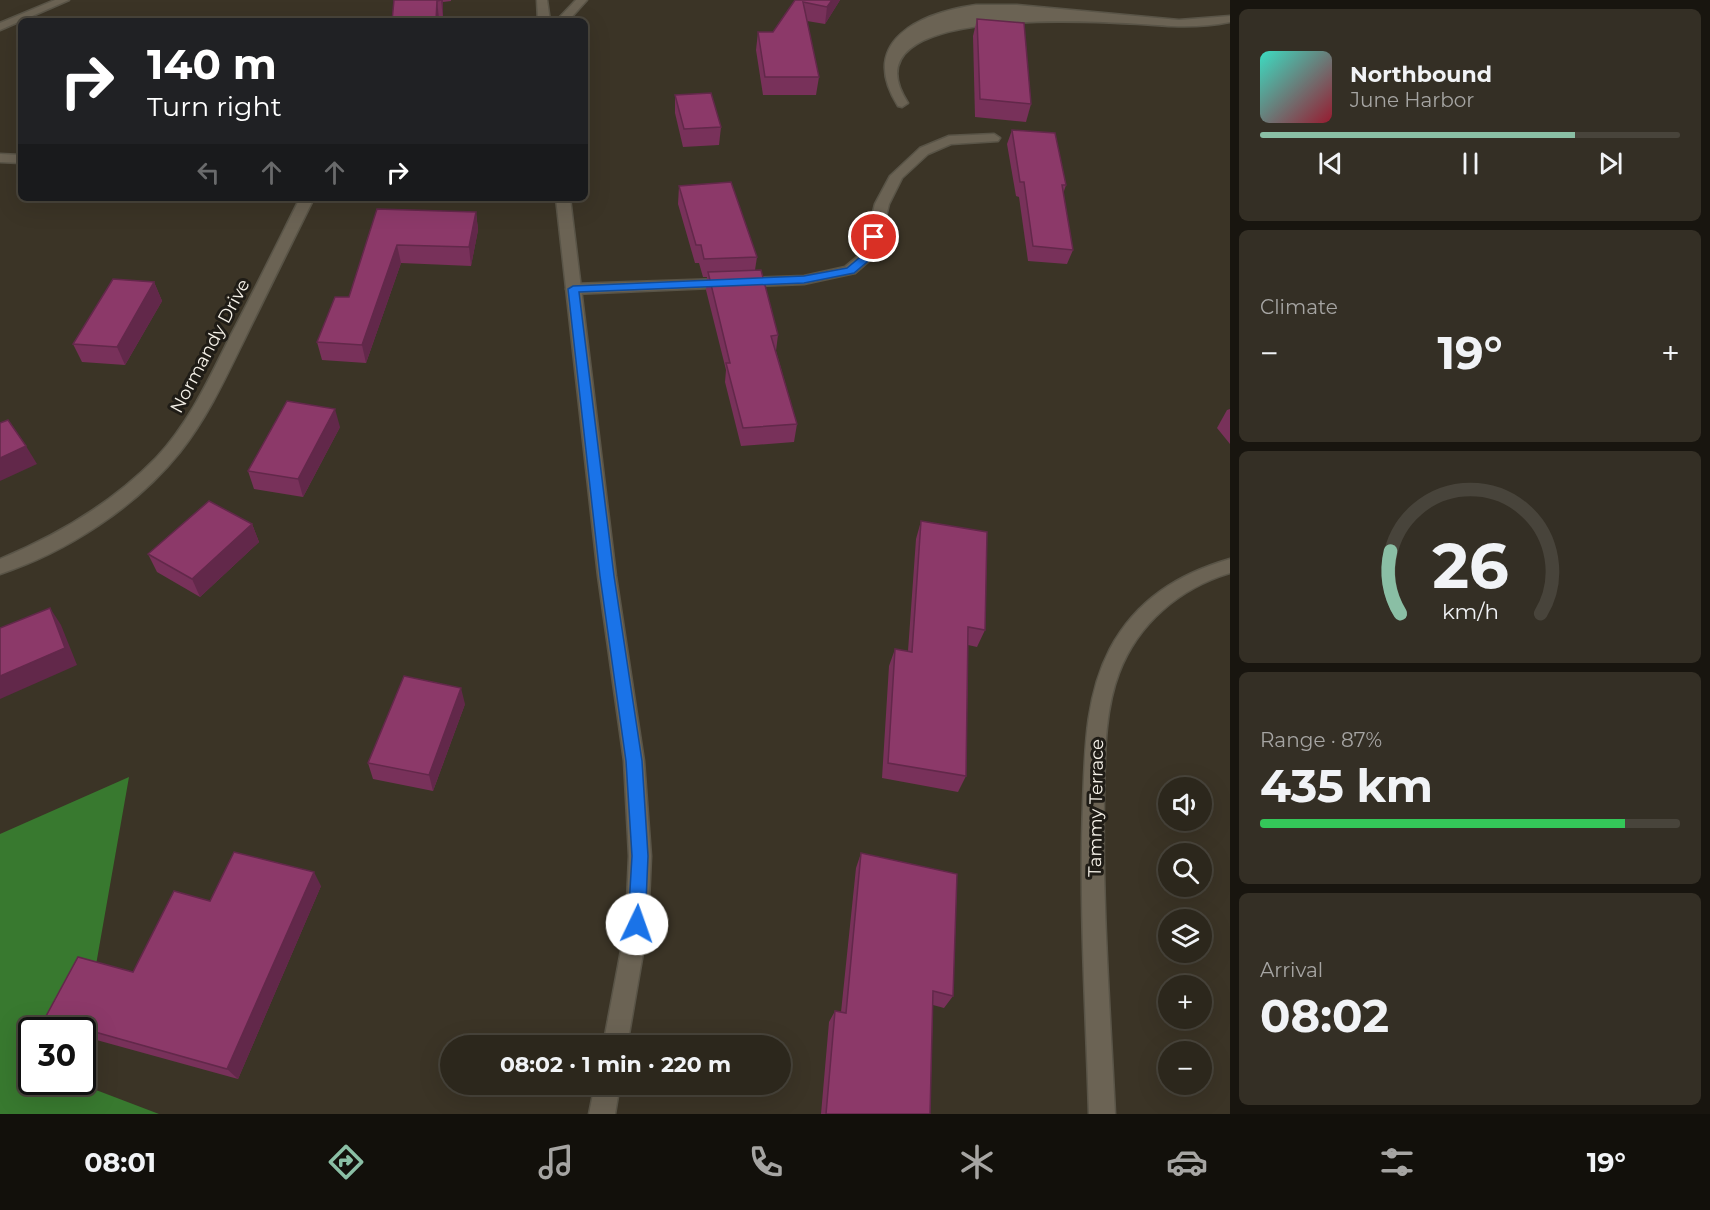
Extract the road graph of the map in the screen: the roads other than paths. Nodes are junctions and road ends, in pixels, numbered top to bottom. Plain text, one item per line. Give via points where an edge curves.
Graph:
1 (64, 0) edge
2 (542, 0) edge
3 (582, 0) edge
4 (21, 18) edge
5 (544, 18) edge
6 (565, 18) edge
7 (18, 19) edge
8 (1230, 19) edge
9 (0, 27) edge
10 (902, 103) dead end
11 (994, 138) dead end
12 (0, 158) edge
13 (18, 159) edge
14 (306, 201) edge
15 (563, 201) edge
16 (573, 289) junction
17 (1230, 566) edge
18 (0, 567) edge
19 (617, 1035) edge
20 (606, 1095) edge
21 (602, 1114) edge
22 (1102, 1114) edge

1 - 4 street
2 - 5 street
3 - 6 street
7 - 9 street
8 - 10 street via 1187,24 990,5 945,12 926,19 898,43 890,75
11 - 16 street via 950,140 924,151 897,176 882,204 870,254 850,270 804,280
12 - 13 street
14 - 18 street, Normandy Drive via 211,392 164,460 130,493 90,523
15 - 16 street
16 - 19 street via 607,576 634,761 640,856 637,924
17 - 22 street, Tammy Terrace via 1210,570 1175,588 1145,613 1129,634 1109,674 1097,720 1092,827
20 - 21 street

